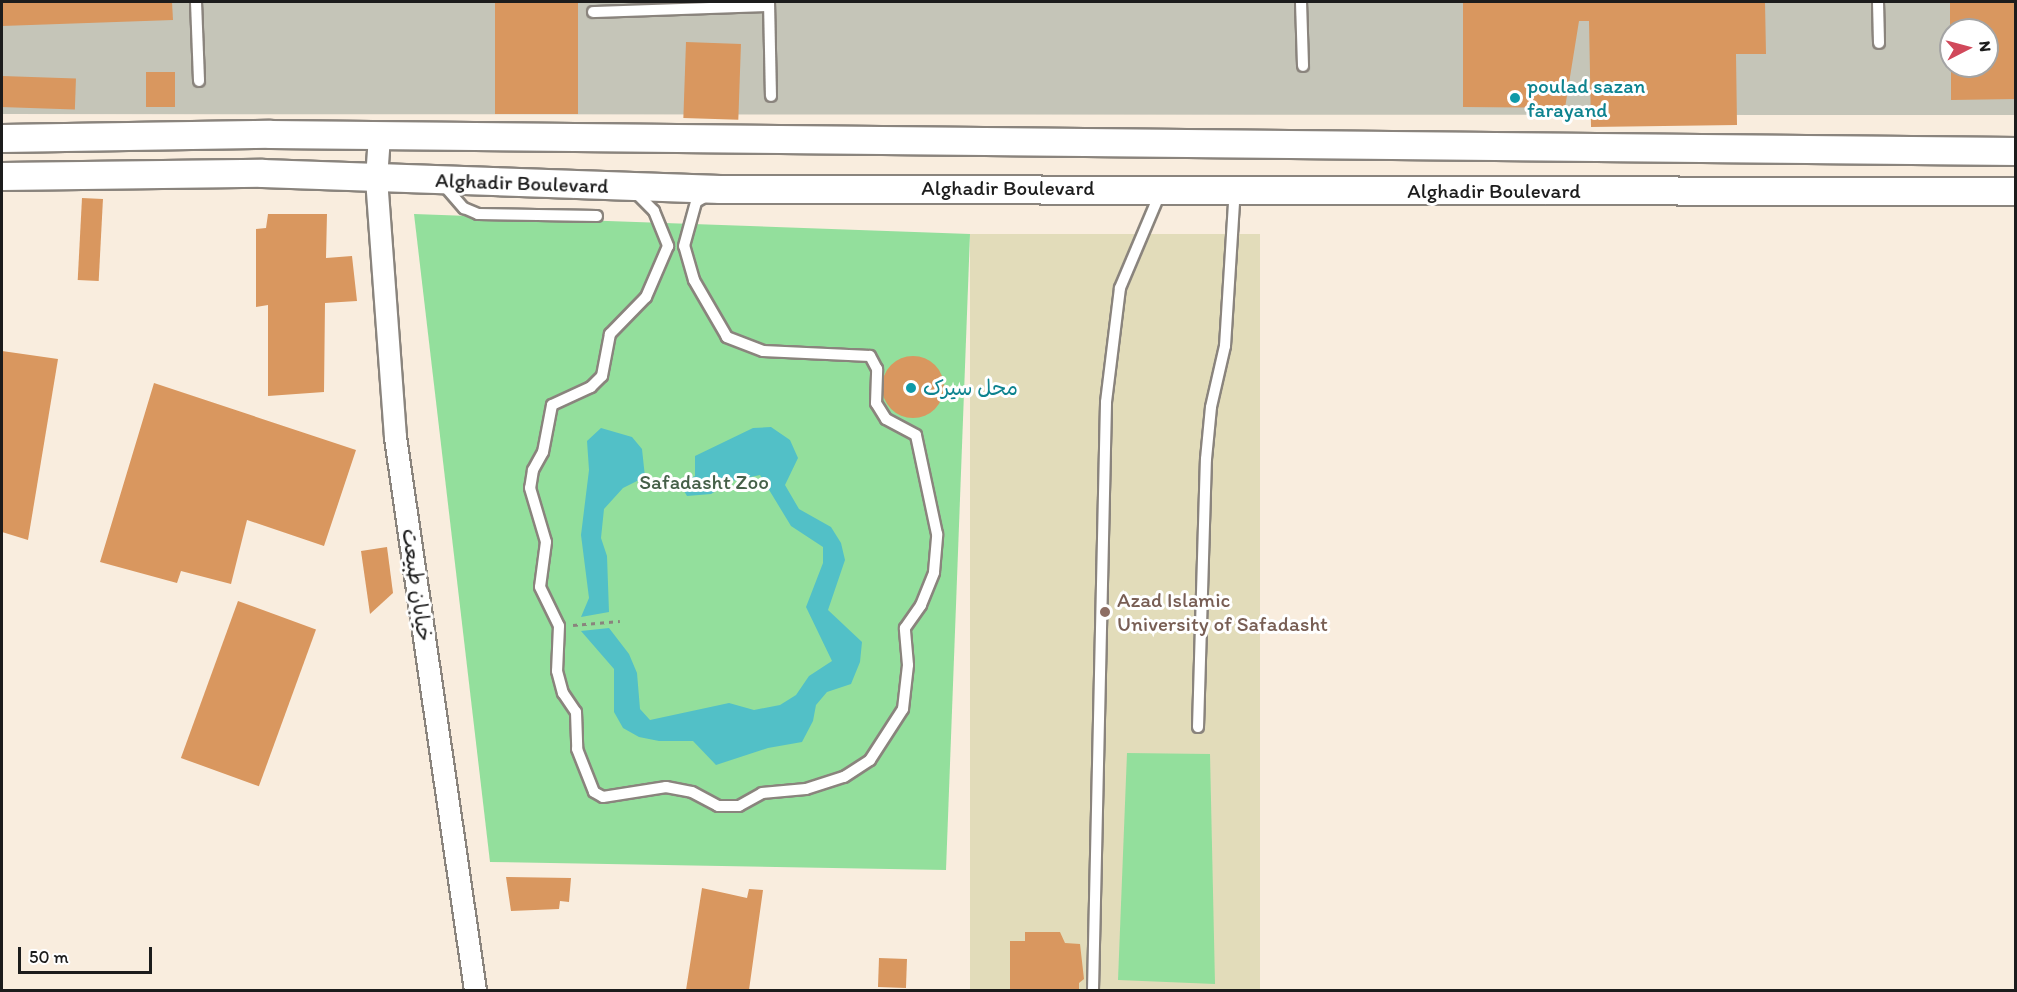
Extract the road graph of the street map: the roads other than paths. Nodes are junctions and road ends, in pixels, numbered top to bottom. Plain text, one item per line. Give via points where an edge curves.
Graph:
1 (196, 2) edge
2 (1301, 2) edge
3 (1878, 2) edge
4 (769, 4) edge
5 (593, 12) dead end
6 (1879, 42) dead end
7 (1303, 66) dead end
8 (199, 81) dead end
9 (771, 96) dead end
10 (270, 134) junction
11 (379, 136) junction
12 (2, 138) edge
13 (2016, 151) edge
14 (262, 172) junction
15 (2, 177) edge
16 (376, 178) junction
17 (440, 180) junction
18 (628, 186) junction
19 (1162, 188) junction
20 (720, 189) junction
21 (1235, 189) junction
22 (2016, 191) edge
23 (597, 216) dead end
24 (1198, 727) dead end
25 (475, 990) edge
26 (1093, 990) edge

1 - 8 lane
2 - 7 lane
3 - 6 lane
4 - 5 lane
4 - 9 lane
10 - 11 street, Alghadir Boulevard
10 - 12 street, Alghadir Boulevard
10 - 14 street
11 - 13 street, Alghadir Boulevard
11 - 16 street, خیابان طبیعت
14 - 15 street, Alghadir Boulevard
14 - 16 street, Alghadir Boulevard
16 - 17 street, Alghadir Boulevard
16 - 25 street, خیابان طبیعت via 395,437
17 - 18 street, Alghadir Boulevard
17 - 23 lane via 464,208 478,214
18 - 20 street, Alghadir Boulevard
18 - 20 lane via 654,212 668,246 646,297 610,334 602,376 591,387 552,405 543,452 533,470 530,488 546,542 540,587 560,626 557,671 563,693 576,712 577,749 587,782 603,797 666,788 692,792 718,806 740,806 762,793 806,789 844,777 870,760 903,709 908,664 905,628 921,605 934,572 937,534 915,435 886,419 876,403 877,369 870,356 763,351 727,337 694,280 684,246 696,202
19 - 20 street, Alghadir Boulevard
19 - 21 street, Alghadir Boulevard
19 - 26 lane via 1120,288 1106,402
21 - 22 street, Alghadir Boulevard
21 - 24 lane via 1225,346 1211,407 1206,459

